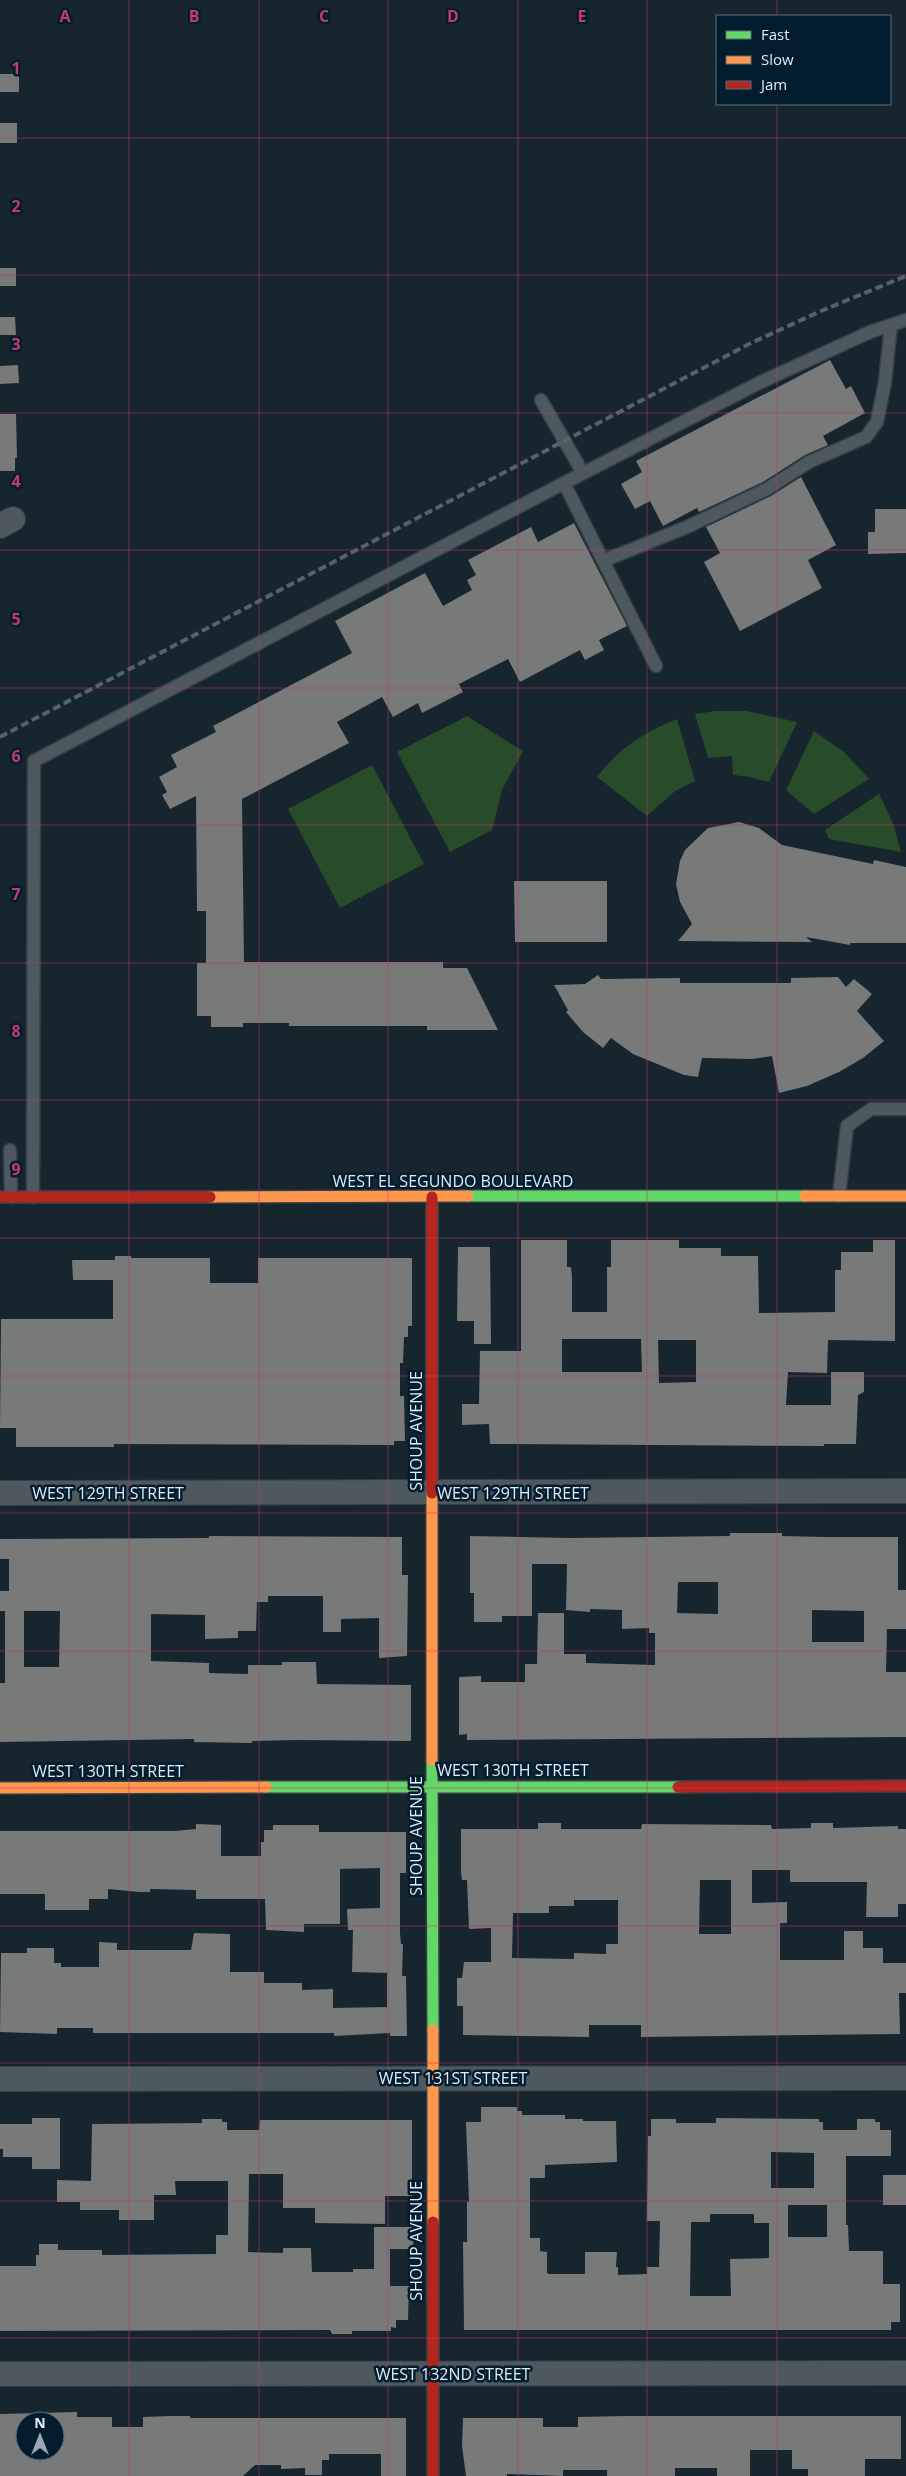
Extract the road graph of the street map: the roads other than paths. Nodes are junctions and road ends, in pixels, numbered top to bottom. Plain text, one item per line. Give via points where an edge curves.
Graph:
1 (906, 320) edge
2 (891, 325) junction
3 (541, 400) dead end
4 (583, 473) junction
5 (564, 483) junction
6 (603, 561) junction
7 (656, 666) dead end
8 (906, 1109) edge
9 (10, 1150) dead end
10 (839, 1196) junction
11 (906, 1196) edge
12 (5, 1197) edge
13 (34, 1197) junction
14 (432, 1197) junction
15 (906, 1491) edge
16 (433, 1493) junction
17 (0, 1494) edge
18 (906, 1786) edge
19 (432, 1787) junction
20 (0, 1788) edge
21 (432, 2078) junction
22 (906, 2078) edge
23 (0, 2079) edge
24 (906, 2373) edge
25 (0, 2374) edge
26 (433, 2374) junction
27 (433, 2476) edge

1 - 2 lane
2 - 4 lane via 759,383
2 - 6 lane via 877,422 866,437 809,462 767,489 687,527
3 - 4 lane
4 - 5 lane
5 - 6 lane
5 - 13 lane via 34,761
6 - 7 lane
8 - 10 lane via 871,1109 848,1126
9 - 12 lane
10 - 11 street, WEST EL SEGUNDO BOULEVARD
10 - 14 street, WEST EL SEGUNDO BOULEVARD
12 - 13 street, WEST EL SEGUNDO BOULEVARD
13 - 14 street, WEST EL SEGUNDO BOULEVARD
14 - 16 street, SHOUP AVENUE
15 - 16 street, WEST 129TH STREET
16 - 17 street, WEST 129TH STREET
16 - 19 street, SHOUP AVENUE
18 - 19 street, WEST 130TH STREET
19 - 20 street, WEST 130TH STREET
19 - 21 street, SHOUP AVENUE
21 - 22 street, WEST 131ST STREET
21 - 23 street, WEST 131ST STREET
21 - 26 street, SHOUP AVENUE
24 - 26 street, WEST 132ND STREET
25 - 26 street, WEST 132ND STREET
26 - 27 street, SHOUP AVENUE

